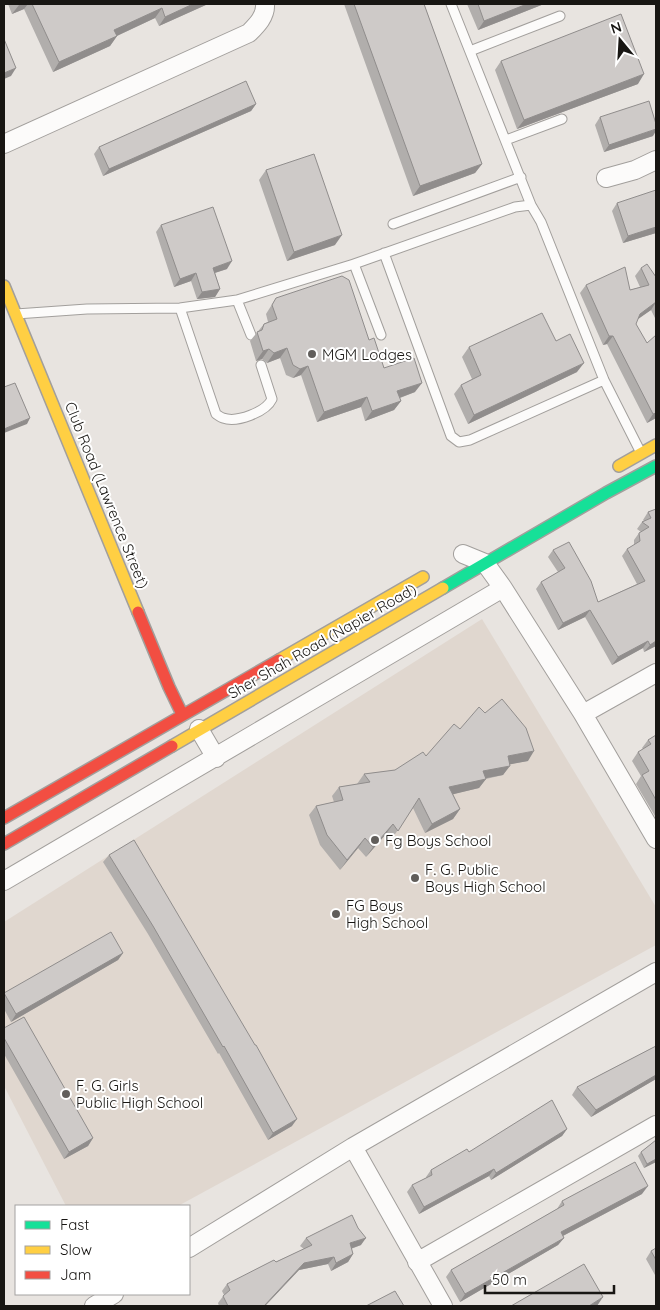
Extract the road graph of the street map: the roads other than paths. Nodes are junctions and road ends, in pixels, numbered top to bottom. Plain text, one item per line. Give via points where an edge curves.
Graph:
1 (265, 4) edge
2 (451, 4) edge
3 (560, 16) dead end
4 (470, 51) junction
5 (562, 119) edge
6 (506, 140) junction
7 (4, 144) edge
8 (656, 160) edge
9 (521, 177) junction
10 (606, 178) dead end
11 (531, 205) junction
12 (393, 224) dead end
13 (384, 254) junction
14 (354, 264) junction
15 (4, 286) edge
16 (237, 300) junction
17 (180, 308) junction
18 (16, 314) junction
19 (251, 335) dead end
20 (381, 335) dead end
21 (262, 365) edge
22 (604, 380) junction
23 (656, 445) edge
24 (641, 454) junction
25 (656, 466) edge
26 (607, 473) dead end
27 (464, 554) dead end
28 (485, 563) junction
29 (429, 573) dead end
30 (503, 588) junction
31 (656, 673) edge
32 (182, 714) junction
33 (583, 714) junction
34 (199, 729) junction
35 (216, 758) junction
36 (4, 818) edge
37 (656, 839) edge
38 (4, 844) edge
39 (4, 881) edge
40 (656, 972) edge
41 (656, 1125) edge
42 (353, 1147) junction
43 (190, 1247) edge
44 (417, 1262) junction
45 (112, 1295) edge
46 (94, 1306) edge
47 (443, 1306) edge

1 - 7 street via 259,23 249,33
2 - 4 lane
3 - 4 lane
4 - 6 lane
5 - 6 lane
6 - 9 lane
8 - 10 street
9 - 11 lane
9 - 12 lane
11 - 13 lane via 515,207
11 - 22 lane via 541,222
13 - 14 lane
13 - 22 lane via 451,436 459,442
14 - 16 lane
14 - 20 lane
15 - 18 main road, Club Road (Lawrence Street)
16 - 17 lane
16 - 19 lane
17 - 18 lane
17 - 21 lane via 216,414 235,419 249,416 270,404 272,399
18 - 32 main road, Club Road (Lawrence Street)
22 - 24 lane
23 - 24 main road
24 - 26 main road
25 - 28 main road, Sher Shah Road (Napier Road)
27 - 28 street
28 - 30 street
28 - 34 main road, Sher Shah Road (Napier Road)
29 - 32 main road, Sher Shah Road (Napier Road)
30 - 33 street
30 - 35 street
31 - 33 street
32 - 36 main road, Sher Shah Road (Napier Road)
33 - 37 street
34 - 35 street
34 - 38 main road, Sher Shah Road (Napier Road)
35 - 39 street
40 - 42 street
41 - 44 street
42 - 43 street
42 - 44 street
44 - 47 street
45 - 46 street

